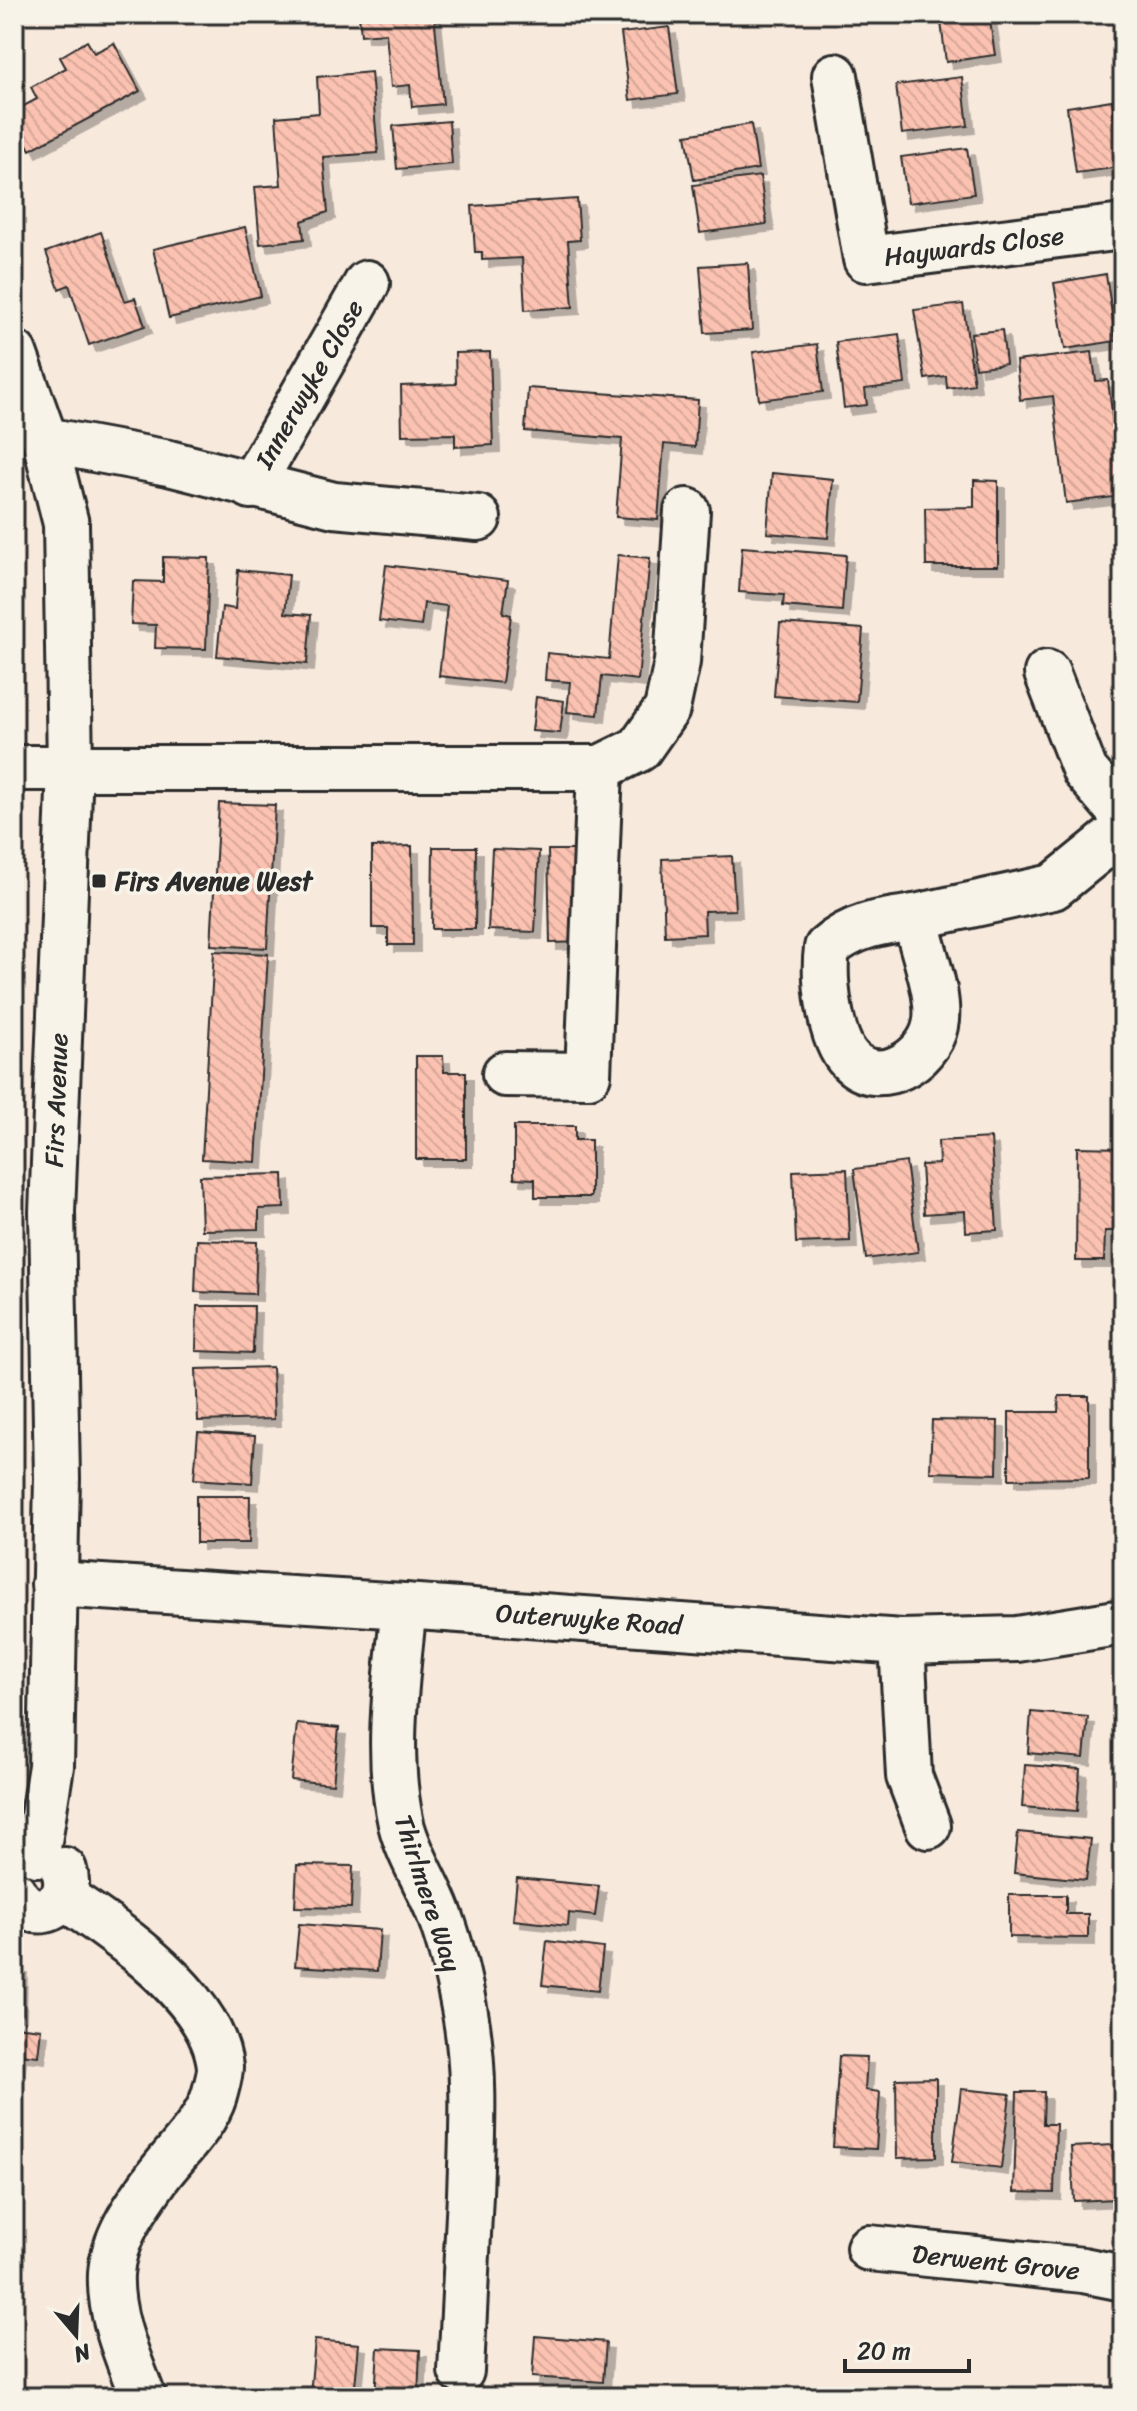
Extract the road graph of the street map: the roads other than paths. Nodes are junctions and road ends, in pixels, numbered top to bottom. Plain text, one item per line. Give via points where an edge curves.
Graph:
1 (835, 76) dead end
2 (1123, 227) edge
3 (367, 283) dead end
4 (14, 353) edge
5 (45, 440) junction
6 (251, 486) junction
7 (687, 511) dead end
8 (478, 518) dead end
9 (1047, 673) dead end
10 (14, 768) edge
11 (70, 768) junction
12 (600, 768) junction
13 (1123, 815) edge
14 (1123, 830) edge
15 (915, 917) dead end
16 (505, 1074) dead end
17 (54, 1584) junction
18 (404, 1606) junction
19 (1123, 1622) edge
20 (902, 1642) junction
21 (928, 1826) dead end
22 (26, 1863) edge
23 (14, 1893) edge
24 (63, 1897) junction
25 (869, 2248) dead end
26 (1123, 2278) edge
27 (461, 2371) dead end
28 (143, 2397) edge

1 - 2 street, Haywards Close via 866,259
3 - 6 street, Innerwyke Close
4 - 5 street, Firs Avenue
5 - 6 street, Innerwyke Close via 169,463
5 - 11 street, Firs Avenue via 66,524
6 - 8 street, Innerwyke Close via 334,505
7 - 12 street via 677,662 667,709 639,749
9 - 13 street via 1085,771
10 - 11 street
11 - 12 street
11 - 17 street, Firs Avenue via 52,1212
12 - 16 street via 588,1075
14 - 15 street via 1053,887
17 - 18 street, Outerwyke Road
17 - 22 street, Firs Avenue via 51,1766
18 - 20 street, Outerwyke Road
18 - 27 street, Thirlmere Way via 396,1691 396,1791 401,1825 452,1957 471,2064
19 - 20 street, Outerwyke Road via 1017,1639
20 - 21 street via 909,1776
22 - 24 street via 52,1858 64,1871
23 - 24 street via 32,1910 50,1909
24 - 28 street via 141,1952 177,1985 214,2039 220,2069 213,2100 130,2217 116,2247 113,2302
25 - 26 street, Derwent Grove

